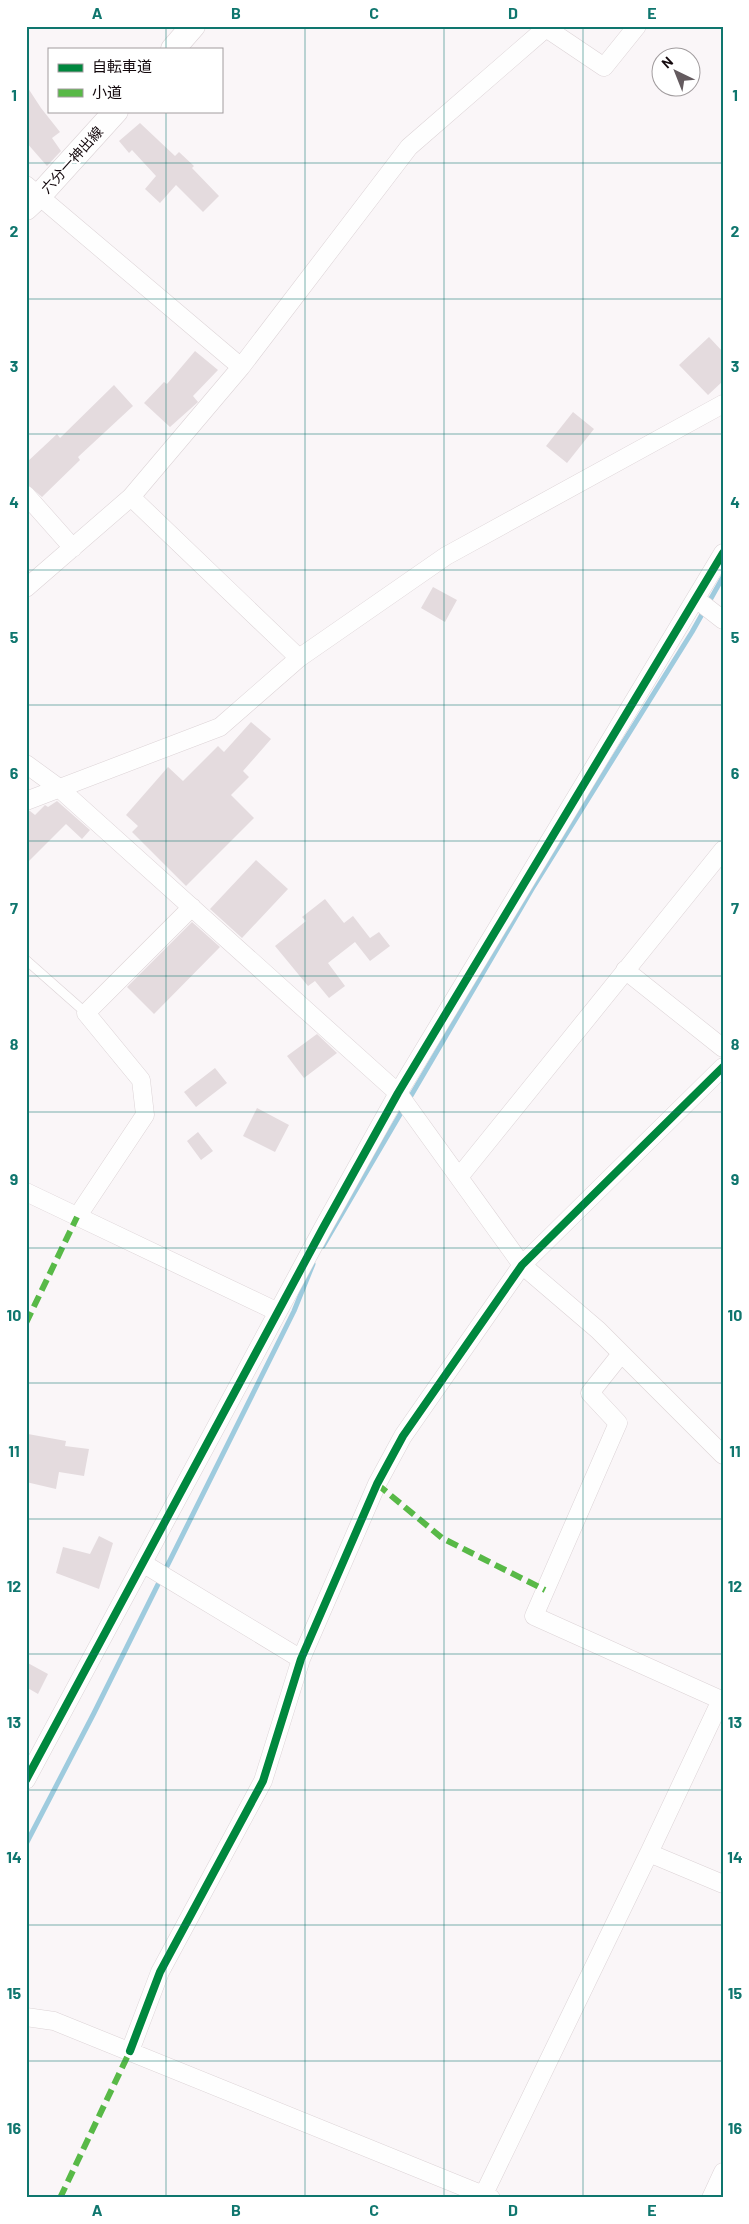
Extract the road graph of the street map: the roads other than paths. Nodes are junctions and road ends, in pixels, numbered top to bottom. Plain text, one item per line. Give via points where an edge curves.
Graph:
1 (193, 26) edge
2 (637, 26) edge
3 (545, 27) edge
4 (174, 48) edge
5 (115, 112) edge
6 (31, 196) edge
7 (241, 367) junction
8 (723, 404) edge
9 (26, 494) edge
10 (131, 497) junction
11 (73, 548) junction
12 (723, 553) edge
13 (26, 588) edge
14 (696, 599) junction
15 (723, 620) edge
16 (299, 658) junction
17 (26, 764) edge
18 (59, 788) junction
19 (26, 801) edge
20 (723, 850) edge
21 (192, 907) junction
22 (26, 960) edge
23 (625, 970) junction
24 (86, 1013) junction
25 (723, 1048) edge
26 (723, 1067) edge
27 (398, 1093) junction
28 (459, 1177) junction
29 (26, 1192) edge
30 (77, 1218) junction
31 (522, 1265) junction
32 (278, 1312) junction
33 (622, 1354) junction
34 (723, 1456) edge
35 (144, 1564) junction
36 (301, 1659) junction
37 (26, 1780) edge
38 (649, 1853) junction
39 (723, 1884) edge
40 (26, 2017) edge
41 (130, 2051) junction
42 (723, 2172) edge
43 (485, 2197) edge
44 (710, 2198) edge

1 - 4 main road
2 - 3 street via 604,67
3 - 7 street via 409,147
5 - 6 main road, 六分一神出線
6 - 7 street
7 - 10 street
8 - 16 street via 446,556
9 - 11 street
10 - 11 street
10 - 16 street
11 - 13 street
12 - 14 street
14 - 15 street
14 - 27 street
16 - 18 street via 220,727
17 - 18 street
18 - 19 street
18 - 21 street
20 - 23 street
21 - 24 street
21 - 27 street
22 - 24 lane
23 - 25 street
23 - 28 street
24 - 30 street via 141,1080 145,1115
26 - 31 street
27 - 28 street
27 - 32 street
28 - 31 street
29 - 30 street
30 - 32 street
31 - 33 street
31 - 36 street via 404,1436 377,1484
32 - 35 street
33 - 34 street
33 - 38 street via 590,1393 618,1423 534,1616 721,1700
35 - 36 street
35 - 37 street
36 - 41 street via 263,1781 160,1972
38 - 39 street
38 - 43 street
40 - 41 street via 54,2021
41 - 43 street
42 - 44 street

